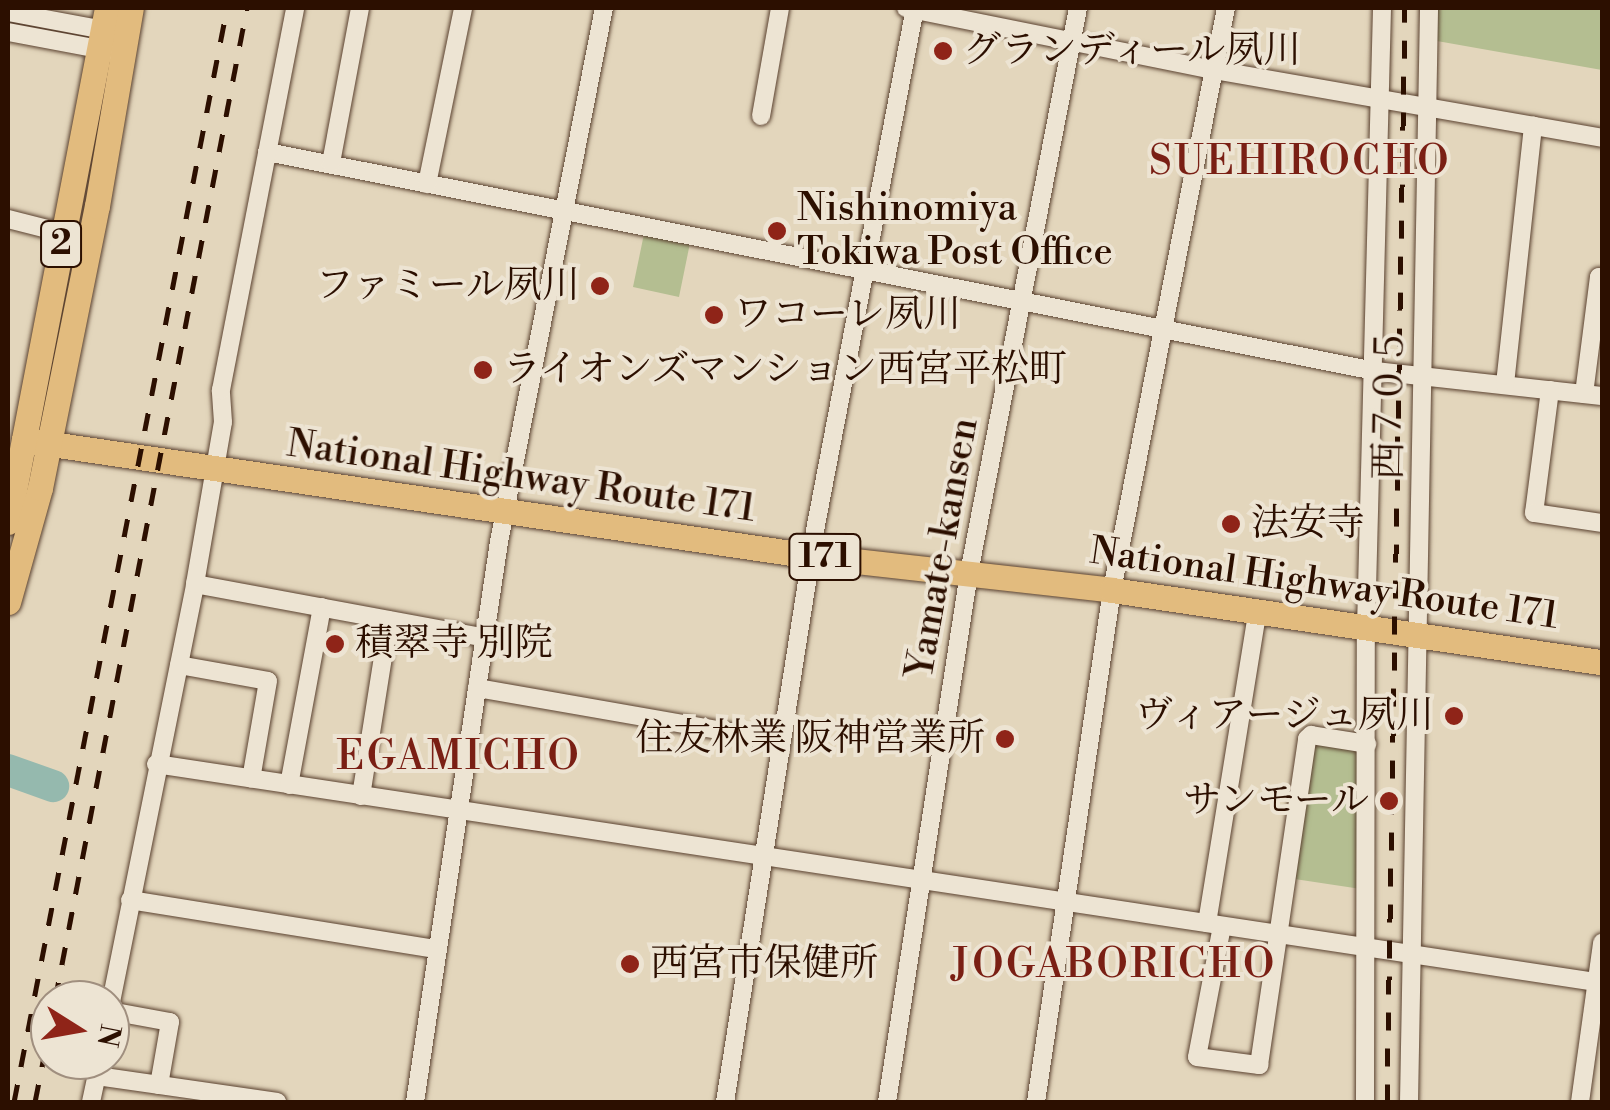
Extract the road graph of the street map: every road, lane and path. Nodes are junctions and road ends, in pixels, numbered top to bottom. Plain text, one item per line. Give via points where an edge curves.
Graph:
1 (131, 8) edge
2 (295, 8) edge
3 (360, 8) edge
4 (463, 8) edge
5 (604, 8) edge
6 (780, 8) edge
7 (911, 8) edge
8 (1078, 8) edge
9 (1226, 8) edge
10 (1382, 8) edge
11 (1429, 8) edge
12 (8, 12) edge
13 (8, 32) edge
14 (112, 34) edge
15 (1071, 40) junction
16 (1214, 70) junction
17 (1380, 100) junction
18 (1428, 106) junction
19 (762, 116) dead end
20 (1533, 126) junction
21 (1602, 138) edge
22 (267, 152) junction
23 (331, 163) junction
24 (427, 184) junction
25 (564, 212) junction
26 (8, 219) edge
27 (63, 233) junction
28 (864, 269) junction
29 (1602, 277) edge
30 (1019, 302) junction
31 (1163, 329) junction
32 (1376, 370) junction
33 (1424, 377) junction
34 (1505, 384) junction
35 (1550, 390) junction
36 (1593, 395) edge
37 (27, 441) edge
38 (214, 470) junction
39 (506, 512) junction
40 (8, 522) edge
41 (1602, 523) edge
42 (811, 556) junction
43 (969, 572) junction
44 (195, 584) junction
45 (1112, 590) junction
46 (8, 602) edge
47 (322, 608) junction
48 (1257, 612) junction
49 (389, 620) junction
50 (1366, 628) junction
51 (1418, 636) junction
52 (485, 638) junction
53 (1602, 662) edge
54 (180, 665) junction
55 (477, 688) junction
56 (780, 741) junction
57 (1367, 744) junction
58 (156, 764) junction
59 (251, 779) junction
60 (289, 785) junction
61 (361, 796) junction
62 (456, 811) junction
63 (762, 858) junction
64 (921, 881) junction
65 (130, 900) junction
66 (1068, 902) junction
67 (1215, 924) junction
68 (1276, 932) junction
69 (1602, 943) edge
70 (1368, 948) junction
71 (436, 949) junction
72 (1411, 954) junction
73 (115, 980) edge
74 (1600, 983) edge
75 (130, 1013) edge
76 (130, 1077) edge
77 (159, 1085) junction
78 (277, 1102) edge
79 (415, 1102) edge
80 (725, 1102) edge
81 (887, 1102) edge
82 (1036, 1102) edge
83 (1365, 1102) edge
84 (1410, 1102) edge
85 (1580, 1102) edge

1 - 14 highway, 2
2 - 22 street
3 - 23 street
4 - 24 street
5 - 25 street
6 - 19 street
7 - 15 street
7 - 28 street
8 - 15 street, Yamate-kansen
9 - 16 street
10 - 17 street
11 - 18 street, 西７０５
12 - 14 street
13 - 14 street
14 - 27 highway, 2
14 - 37 highway, 2
15 - 16 street
15 - 30 street, Yamate-kansen
16 - 17 street
16 - 31 street
17 - 18 street
17 - 32 street
18 - 20 street
18 - 33 street, 西７０５
20 - 21 street
20 - 34 street
22 - 23 street
22 - 38 street via 221,390
23 - 24 street
24 - 25 street
25 - 28 street
25 - 39 street
26 - 27 street
27 - 37 highway, 2
28 - 30 street
28 - 42 street
29 - 36 street
30 - 31 street
30 - 43 street, Yamate-kansen
31 - 32 street
31 - 45 street
32 - 33 street
32 - 50 street
33 - 34 street
33 - 51 street, 西７０５
34 - 35 street
35 - 36 street
35 - 41 street via 1534,513
37 - 38 highway, National Highway Route 171 / 171
37 - 40 highway, 2
37 - 46 highway, 2
38 - 39 highway, National Highway Route 171 / 171
38 - 44 street
39 - 42 highway, National Highway Route 171 / 171
39 - 52 street
42 - 43 highway, National Highway Route 171 / 171
42 - 56 street
43 - 45 highway, National Highway Route 171 / 171
43 - 64 street, Yamate-kansen
44 - 47 street
44 - 54 street
45 - 48 highway, National Highway Route 171 / 171
45 - 66 street
47 - 49 street
47 - 60 street
48 - 50 highway, National Highway Route 171 / 171
48 - 67 street
49 - 52 street
49 - 61 street
50 - 51 highway, National Highway Route 171 / 171
50 - 57 street
51 - 53 highway, National Highway Route 171 / 171
51 - 72 street, 西７０５
52 - 55 street
54 - 58 street
54 - 59 street via 268,681
55 - 56 street
55 - 62 street
56 - 63 street
57 - 68 street via 1307,739
57 - 70 street
58 - 59 street
58 - 65 street
59 - 60 street
60 - 61 street
61 - 62 street
62 - 63 street
62 - 71 street
63 - 64 street
63 - 80 street
64 - 66 street
64 - 81 street, Yamate-kansen
65 - 71 street
65 - 73 street
66 - 67 street
66 - 82 street
67 - 68 street
67 - 68 street via 1198,1057 1259,1065
68 - 70 street
69 - 74 street
70 - 72 street
70 - 83 street
71 - 79 street
72 - 74 street
72 - 84 street, 西７０５
74 - 85 street
75 - 77 street via 170,1022
76 - 77 street
77 - 78 street

